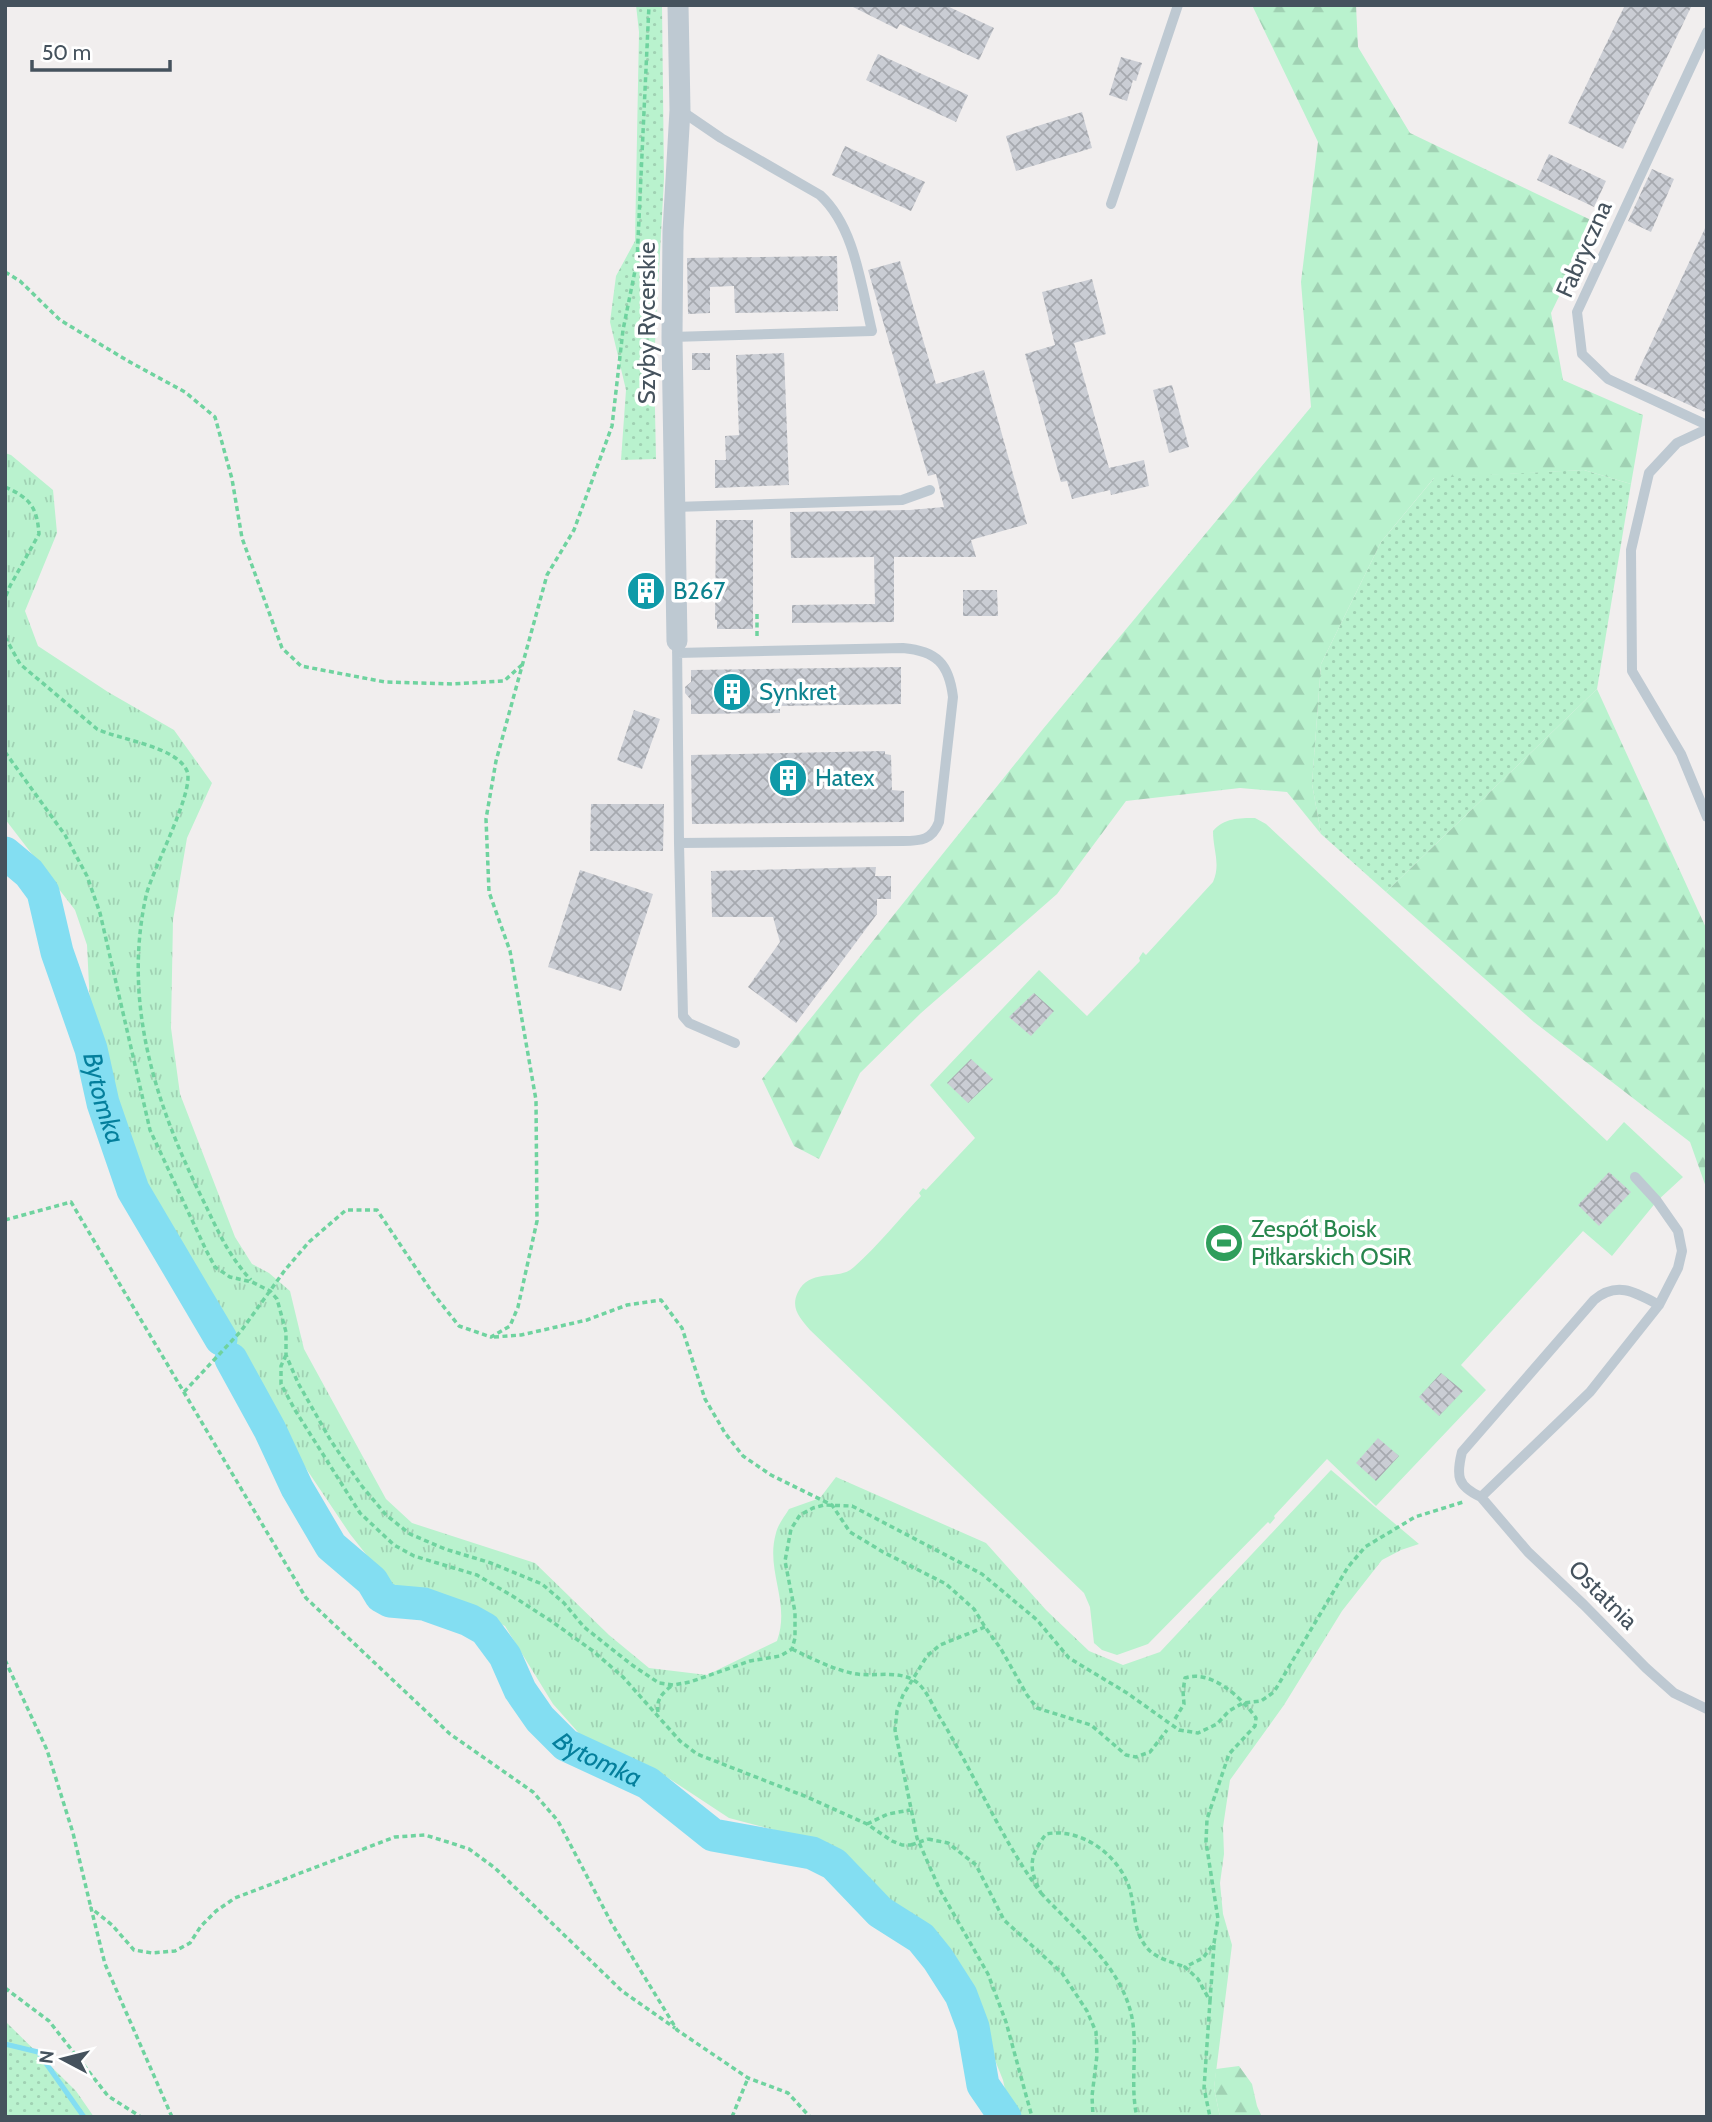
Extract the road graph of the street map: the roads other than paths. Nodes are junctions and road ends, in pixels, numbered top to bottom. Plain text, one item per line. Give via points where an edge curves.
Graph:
1 (678, 5) edge
2 (1178, 5) edge
3 (1707, 32) edge
4 (680, 110) junction
5 (1111, 204) dead end
6 (672, 337) junction
7 (1707, 427) edge
8 (930, 490) dead end
9 (674, 507) junction
10 (677, 647) junction
11 (1707, 817) edge
12 (679, 843) junction
13 (735, 1043) dead end
14 (1635, 1177) dead end
15 (1659, 1305) junction
16 (1481, 1497) junction
17 (1707, 1709) edge

1 - 4 street, Szyby Rycerskie
2 - 5 lane
3 - 7 lane, Fabryczna via 1577,312 1582,354 1608,379
4 - 6 street, Szyby Rycerskie
4 - 6 lane via 832,206 848,238 872,331
6 - 9 street, Szyby Rycerskie
7 - 11 lane via 1677,443 1649,473 1631,550 1632,671 1681,754
8 - 9 lane via 902,499
9 - 10 street, Szyby Rycerskie
10 - 12 lane
10 - 12 lane via 921,650 946,668 953,696 939,822 928,838
12 - 13 lane via 683,1016
14 - 15 lane via 1678,1231 1682,1251
15 - 16 lane via 1590,1392
15 - 16 lane, Ostatnia via 1617,1289 1606,1290 1594,1300 1462,1452 1460,1482
16 - 17 lane, Ostatnia via 1528,1552 1646,1668 1674,1693

